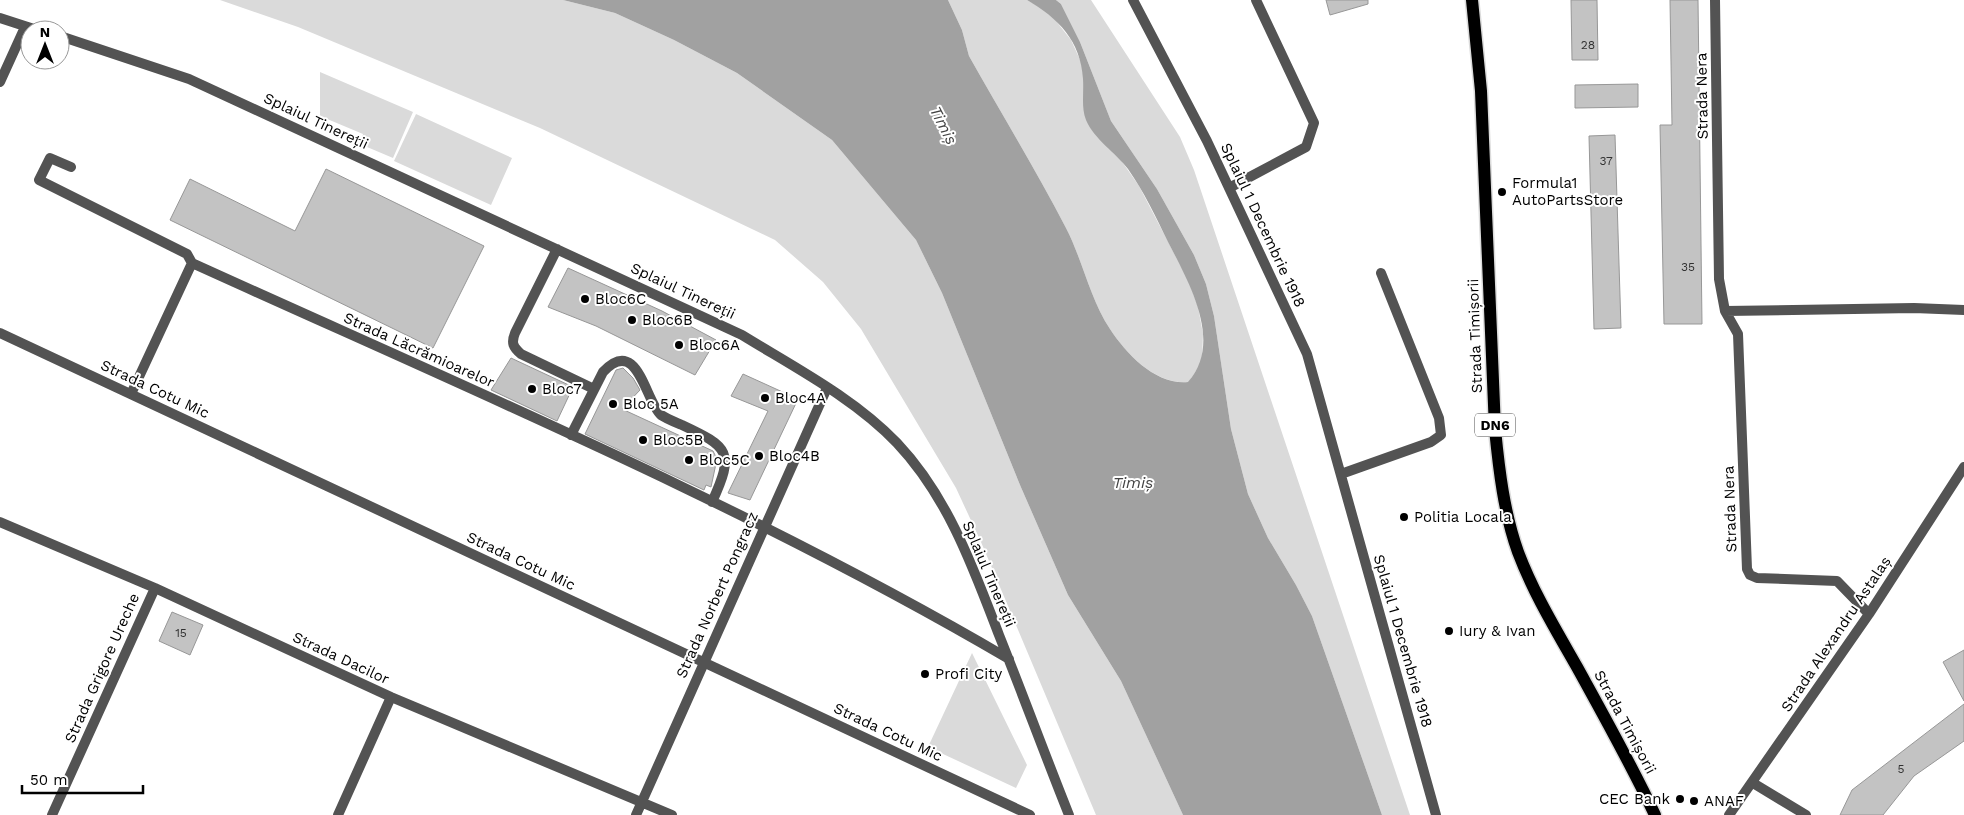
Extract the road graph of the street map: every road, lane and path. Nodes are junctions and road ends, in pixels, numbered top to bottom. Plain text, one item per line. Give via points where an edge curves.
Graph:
1 (1133, 0) edge
2 (1256, 0) edge
3 (1472, 0) edge
4 (1715, 0) edge
5 (0, 18) edge
6 (20, 25) edge
7 (20, 38) edge
8 (70, 39) edge
9 (0, 82) edge
10 (71, 167) dead end
11 (1229, 188) junction
12 (557, 249) junction
13 (192, 263) junction
14 (1381, 273) dead end
15 (1964, 310) edge
16 (1725, 311) junction
17 (0, 333) edge
18 (827, 388) junction
19 (594, 389) junction
20 (131, 394) junction
21 (571, 435) junction
22 (1964, 467) edge
23 (1341, 474) junction
24 (712, 502) junction
25 (0, 522) edge
26 (764, 528) junction
27 (155, 588) junction
28 (1869, 614) junction
29 (1009, 660) junction
30 (703, 662) junction
31 (391, 697) junction
32 (1753, 783) junction
33 (642, 801) junction
34 (52, 815) edge
35 (338, 815) edge
36 (636, 815) edge
37 (672, 815) edge
38 (1030, 815) edge
39 (1070, 815) edge
40 (1436, 815) edge
41 (1655, 815) edge
42 (1729, 815) edge
43 (1806, 815) edge

1 - 11 street, Splaiul 1 Decembrie 1918
2 - 11 street via 1314,123 1306,147
3 - 41 main road, Strada Timișorii / DN6 via 1482,91 1495,429 1498,469 1507,513 1518,552 1542,605 1628,757
4 - 16 street, Strada Nera via 1719,279
5 - 6 street
7 - 9 street
8 - 12 street, Splaiul Tinereții via 189,79
10 - 13 street, Strada Lăcrămioarelor via 50,158 39,180 187,254
11 - 23 street, Splaiul 1 Decembrie 1918 via 1307,354
12 - 18 street, Splaiul Tinereții via 742,335
12 - 19 street via 512,340 514,348
13 - 20 street
13 - 21 street, Strada Lăcrămioarelor
14 - 23 street via 1439,418 1441,435 1431,442
15 - 16 street
16 - 28 street, Strada Nera via 1738,334 1747,569 1757,578 1837,581
17 - 20 street, Strada Cotu Mic
18 - 26 street, Strada Norbert Pongracz
18 - 29 street, Splaiul Tinereții via 896,442 927,479 971,563
19 - 21 street
19 - 24 street via 610,364 622,361 634,366 662,416 711,439 722,448 726,460
20 - 30 street, Strada Cotu Mic
21 - 24 street, Strada Lăcrămioarelor
22 - 28 street, Strada Alexandru Astalaș
23 - 40 street, Splaiul 1 Decembrie 1918
24 - 26 street, Strada Lăcrămioarelor
25 - 27 street, Strada Dacilor
26 - 29 street, Strada Lăcrămioarelor
26 - 30 street, Strada Norbert Pongracz
27 - 31 street, Strada Dacilor
27 - 34 street, Strada Grigore Ureche
28 - 32 street, Strada Alexandru Astalaș
29 - 39 street, Splaiul Tinereții
30 - 33 street, Strada Norbert Pongracz
30 - 38 street, Strada Cotu Mic
31 - 33 street, Strada Dacilor
31 - 35 street
32 - 42 street, Strada Alexandru Astalaș
32 - 43 street
33 - 36 street, Strada Norbert Pongracz
33 - 37 street, Strada Dacilor

